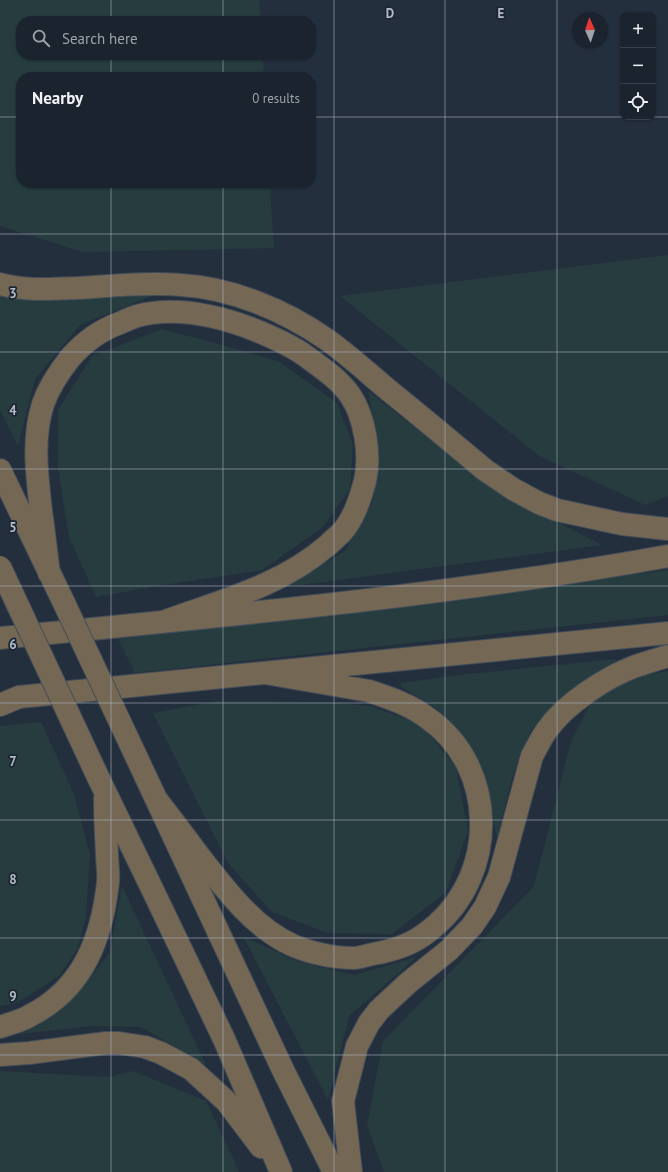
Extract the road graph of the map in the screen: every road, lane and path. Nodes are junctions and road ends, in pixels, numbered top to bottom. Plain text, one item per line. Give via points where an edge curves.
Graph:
1 (0, 284) edge
2 (0, 470) edge
3 (668, 529) edge
4 (668, 556) edge
5 (0, 567) edge
6 (49, 573) junction
7 (163, 622) junction
8 (668, 633) edge
9 (0, 638) edge
10 (668, 656) edge
11 (264, 673) junction
12 (6, 700) edge
13 (101, 784) junction
14 (156, 799) junction
15 (0, 1027) edge
16 (0, 1055) edge
17 (280, 1172) edge
18 (334, 1172) edge
19 (351, 1172) edge

1 - 3 highway via 45,289 144,284 180,285 224,292 259,303 295,320 326,339 485,470 513,489 557,510 622,524
2 - 6 highway
4 - 7 highway via 466,588
5 - 13 highway, bridge
6 - 7 highway via 37,479 38,427 43,405 52,384 79,348 109,327 137,316 165,312 189,312 214,317 272,336 320,366 340,383 358,407 364,426 367,463 360,498 342,533 298,567 261,587
6 - 14 highway, bridge
7 - 9 highway
8 - 11 highway
10 - 19 highway via 616,675 596,687 570,706 547,729 532,756 499,877 485,907 472,926 449,950 379,1010 357,1046 343,1101
11 - 12 highway
11 - 14 highway via 369,691 408,705 429,718 458,747 477,786 481,812 481,839 468,883 445,917 423,936 387,952 354,958 314,952 292,945 241,907
13 - 15 highway via 108,880 98,932 88,958 70,986 48,1005 32,1015
13 - 17 highway via 224,1039
14 - 18 highway via 283,1070
16 - 17 highway via 106,1043 145,1047 162,1053 191,1069 227,1102

